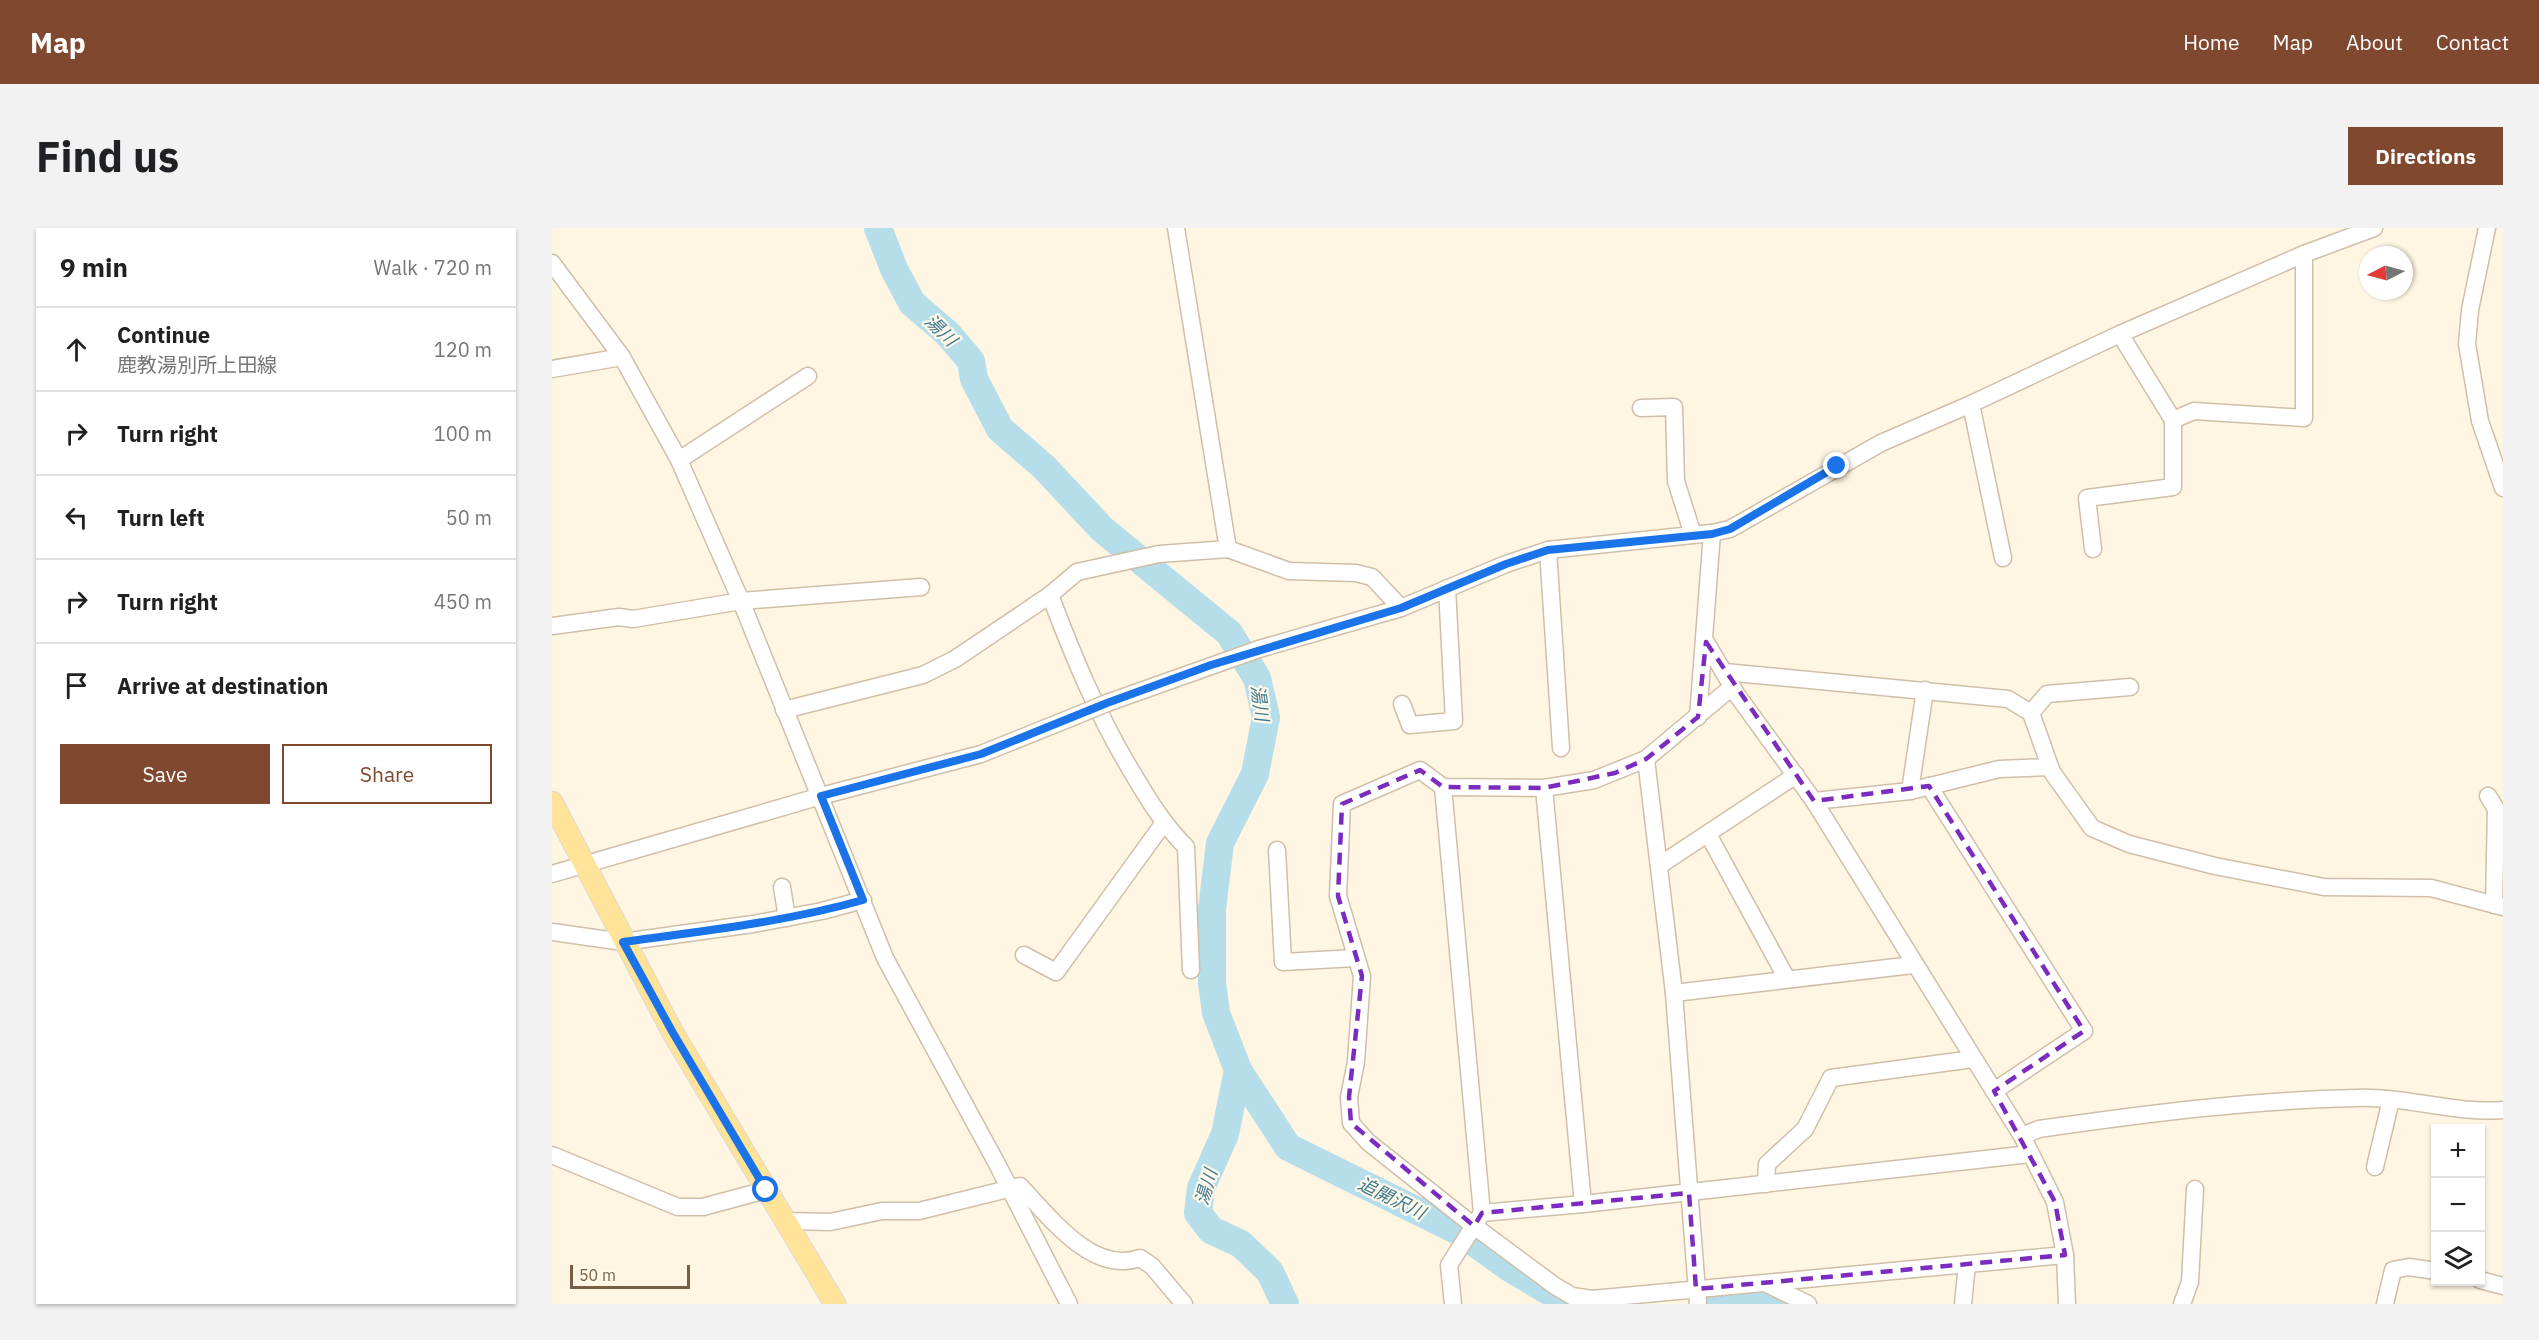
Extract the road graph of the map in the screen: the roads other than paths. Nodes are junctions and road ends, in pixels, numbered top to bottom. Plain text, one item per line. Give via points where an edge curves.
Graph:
1 (1176, 228) edge
2 (2374, 228) edge
3 (2487, 228) edge
4 (2304, 254) junction
5 (552, 264) edge
6 (2120, 334) junction
7 (622, 357) junction
8 (552, 369) edge
9 (808, 376) dead end
10 (1971, 404) junction
11 (1641, 408) dead end
12 (2173, 420) junction
13 (679, 460) junction
14 (2503, 488) edge
15 (1712, 534) junction
16 (1693, 535) junction
17 (1228, 549) junction
18 (2093, 549) dead end
19 (1548, 550) junction
20 (2003, 558) dead end
21 (921, 587) dead end
22 (1448, 588) junction
23 (1050, 595) junction
24 (741, 601) junction
25 (1401, 608) junction
26 (552, 626) edge
27 (1706, 642) junction
28 (1725, 672) junction
29 (1732, 687) junction
30 (2130, 687) dead end
31 (1925, 690) junction
32 (1402, 704) dead end
33 (784, 711) junction
34 (2031, 713) junction
35 (1698, 717) junction
36 (1561, 748) dead end
37 (1646, 759) junction
38 (2050, 767) junction
39 (1796, 775) junction
40 (1929, 786) junction
41 (1443, 787) junction
42 (1544, 788) junction
43 (1910, 791) junction
44 (821, 796) junction
45 (2488, 796) dead end
46 (1814, 801) junction
47 (552, 802) edge
48 (1163, 825) junction
49 (1708, 834) junction
50 (1277, 850) dead end
51 (585, 864) junction
52 (1660, 865) junction
53 (552, 874) edge
54 (782, 887) dead end
55 (863, 900) junction
56 (2499, 906) edge
57 (787, 918) junction
58 (552, 933) edge
59 (623, 942) junction
60 (1024, 955) dead end
61 (1355, 958) junction
62 (1913, 965) junction
63 (1191, 970) dead end
64 (1787, 979) junction
65 (1674, 993) junction
66 (1973, 1059) junction
67 (1994, 1091) junction
68 (2391, 1100) junction
69 (2503, 1110) edge
70 (2481, 1120) edge
71 (2022, 1136) junction
72 (2030, 1154) junction
73 (552, 1155) edge
74 (2375, 1167) dead end
75 (1766, 1184) junction
76 (1009, 1188) junction
77 (2195, 1189) dead end
78 (766, 1190) junction
79 (1689, 1193) junction
80 (1583, 1204) junction
81 (784, 1221) junction
82 (1472, 1228) junction
83 (2065, 1255) junction
84 (1967, 1264) junction
85 (2431, 1270) edge
86 (2485, 1281) edge
87 (1766, 1284) junction
88 (2503, 1286) edge
89 (1697, 1295) edge
90 (835, 1304) edge
91 (1069, 1304) edge
92 (1184, 1304) edge
93 (1453, 1304) edge
94 (1808, 1304) edge
95 (1963, 1304) edge
96 (2067, 1304) edge
97 (2182, 1304) edge
98 (2385, 1304) edge

1 - 17 street
2 - 4 street
3 - 14 street via 2467,344 2480,421
4 - 6 street
4 - 12 street via 2304,418 2194,411
5 - 7 street
6 - 10 street
6 - 12 street
7 - 8 street
7 - 13 street
9 - 13 street
10 - 15 street via 1881,443 1744,523
10 - 20 street
11 - 16 street via 1674,407 1676,481
12 - 18 street via 2173,487 2087,498
13 - 24 street
15 - 16 street
15 - 27 street
16 - 19 street
17 - 23 street via 1159,554 1077,572
17 - 25 street via 1289,571 1372,577
19 - 22 street
19 - 36 street
21 - 24 street
22 - 25 street
22 - 32 street via 1454,722 1410,725
23 - 33 street via 955,659 923,675
23 - 48 street via 1103,724
24 - 26 street via 633,619 619,617
24 - 33 street
25 - 44 street, bridge via 1211,665 981,754
27 - 28 street
27 - 35 street
28 - 29 street
28 - 31 street
29 - 35 street
29 - 39 street
30 - 34 street via 2047,694
31 - 34 street via 2008,699
31 - 43 street
33 - 44 street
34 - 38 street
35 - 37 street
37 - 42 street via 1615,773
37 - 52 street
38 - 40 street via 1999,768
38 - 56 street via 2092,828 2129,844 2324,887 2431,888
39 - 46 street
39 - 49 street
40 - 43 street
40 - 67 street via 2084,1031
41 - 42 street
41 - 61 street via 1420,770 1342,804 1338,896
41 - 82 street
42 - 80 street
43 - 46 street
44 - 51 street
44 - 55 street
45 - 56 street via 2496,809
46 - 62 street
47 - 51 main road
48 - 60 street via 1056,972
48 - 63 street via 1186,847
49 - 52 street
49 - 64 street
50 - 61 street via 1283,962
51 - 53 street
51 - 59 main road
52 - 65 street
54 - 57 street
55 - 57 street
55 - 76 street via 885,958
57 - 59 street
58 - 59 street
59 - 78 main road
61 - 82 street via 1362,975 1356,1062 1349,1097 1351,1123 1368,1142
62 - 64 street
62 - 66 street
64 - 65 street
65 - 79 street
66 - 67 street
66 - 75 street via 1831,1078 1805,1129 1767,1164
67 - 71 street
68 - 70 street
68 - 71 street via 2359,1098 2158,1112 2038,1129
68 - 74 street
69 - 70 street
71 - 72 street
72 - 75 street
72 - 83 street via 2055,1202
73 - 78 street via 678,1207 703,1207
75 - 79 street
76 - 81 street via 919,1211 882,1211 830,1222
76 - 91 street
76 - 92 street via 1020,1186 1063,1231 1102,1258 1127,1262 1140,1258 1152,1266
77 - 97 street via 2190,1282
78 - 81 main road
79 - 80 street
79 - 89 street
80 - 82 street
81 - 90 main road
82 - 89 street via 1572,1296 1592,1299
82 - 93 street via 1449,1265
83 - 84 street
83 - 96 street
84 - 87 street
84 - 95 street
85 - 98 street via 2409,1267 2393,1270
86 - 88 street
87 - 89 street
87 - 94 street

